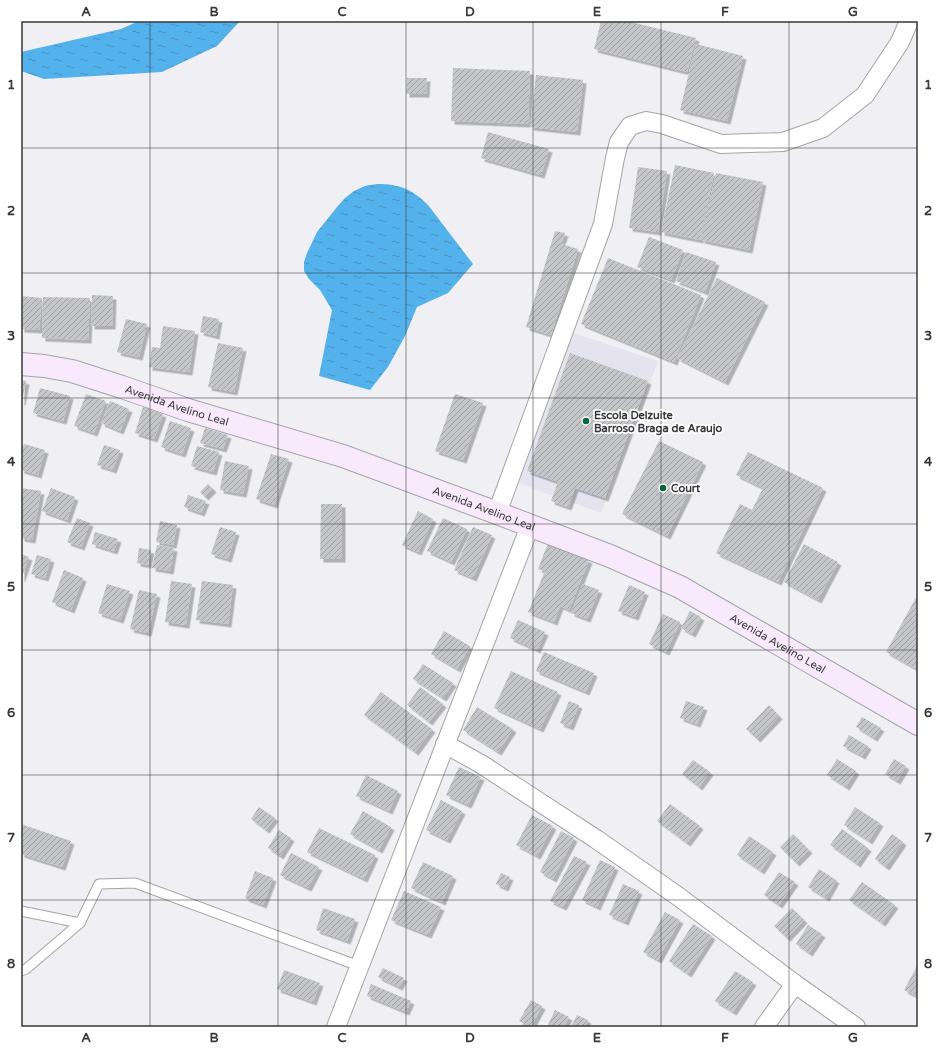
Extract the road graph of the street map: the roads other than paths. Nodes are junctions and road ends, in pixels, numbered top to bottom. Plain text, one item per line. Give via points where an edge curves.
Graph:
1 (909, 21) edge
2 (21, 364) edge
3 (497, 513) junction
4 (530, 526) junction
5 (918, 724) edge
6 (445, 744) junction
7 (21, 911) edge
8 (80, 923) junction
9 (359, 966) junction
10 (21, 971) edge
11 (795, 984) junction
12 (336, 1027) edge
13 (764, 1027) edge
14 (856, 1027) edge

1 - 3 street via 900,42 865,95 823,128 783,142 721,144 662,124 646,121 630,126 619,142 603,224
2 - 3 main road, Avenida Avelino Leal via 72,371 188,410 343,456
3 - 4 main road, Avenida Avelino Leal
4 - 5 main road, Avenida Avelino Leal via 610,556 680,587
4 - 6 street
6 - 9 street
6 - 11 street via 481,764 596,839 679,897
7 - 8 lane
8 - 9 lane via 99,884 135,883
8 - 10 lane
9 - 12 street
11 - 13 street
11 - 14 street

